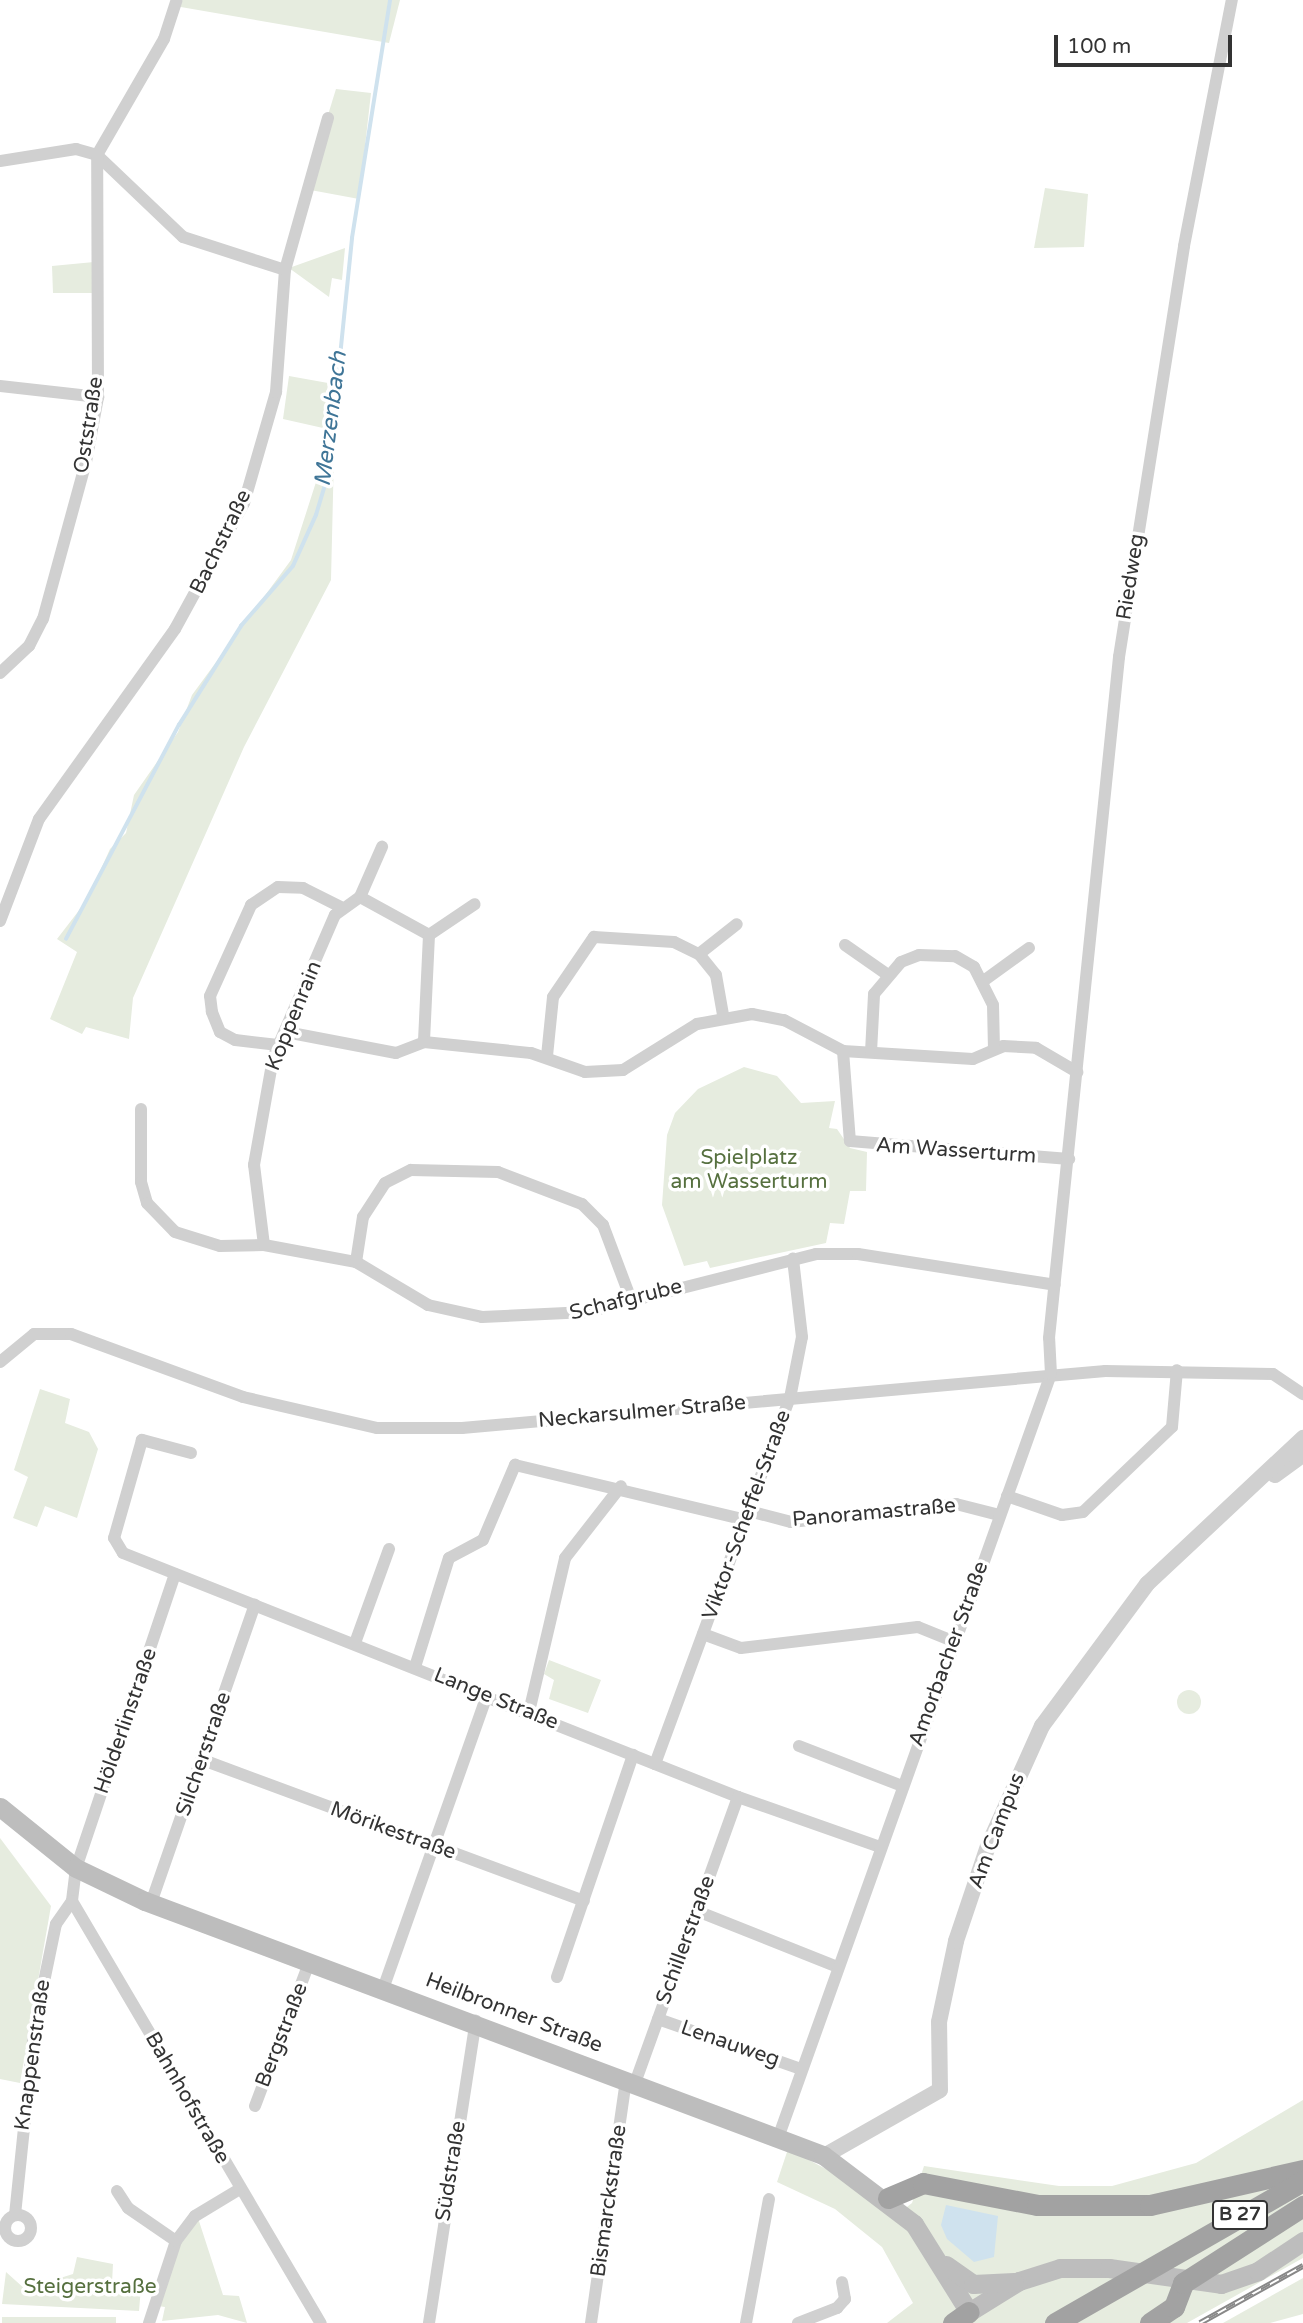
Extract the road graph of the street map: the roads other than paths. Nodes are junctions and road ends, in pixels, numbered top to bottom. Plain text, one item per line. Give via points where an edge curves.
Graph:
1 (1232, 0) edge
2 (176, 1) edge
3 (328, 118) dead end
4 (97, 155) junction
5 (0, 161) edge
6 (285, 270) junction
7 (0, 386) edge
8 (98, 397) junction
9 (0, 673) edge
10 (382, 847) dead end
11 (360, 897) junction
12 (475, 904) dead end
13 (341, 907) junction
14 (0, 921) edge
15 (737, 924) dead end
16 (429, 935) junction
17 (845, 945) dead end
18 (1029, 948) dead end
19 (699, 954) junction
20 (888, 975) junction
21 (982, 982) junction
22 (723, 1014) junction
23 (286, 1032) junction
24 (424, 1042) junction
25 (278, 1045) junction
26 (994, 1048) junction
27 (843, 1051) junction
28 (871, 1052) junction
29 (547, 1056) junction
30 (1077, 1072) junction
31 (141, 1109) dead end
32 (1069, 1159) junction
33 (264, 1245) junction
34 (793, 1259) junction
35 (356, 1262) junction
36 (1055, 1285) junction
37 (632, 1302) junction
38 (1, 1357) edge
39 (1177, 1370) junction
40 (1051, 1374) junction
41 (1303, 1394) edge
42 (790, 1398) junction
43 (1303, 1438) edge
44 (191, 1453) dead end
45 (1303, 1455) edge
46 (621, 1486) junction
47 (1007, 1496) junction
48 (1227, 1509) junction
49 (747, 1515) junction
50 (999, 1515) junction
51 (389, 1549) dead end
52 (175, 1574) junction
53 (255, 1605) junction
54 (703, 1634) junction
55 (953, 1641) junction
56 (355, 1643) junction
57 (415, 1667) junction
58 (487, 1696) junction
59 (529, 1712) junction
60 (799, 1746) dead end
61 (633, 1755) junction
62 (203, 1760) junction
63 (655, 1764) junction
64 (902, 1786) junction
65 (738, 1797) junction
66 (0, 1807) edge
67 (435, 1847) junction
68 (880, 1847) junction
69 (76, 1868) junction
70 (72, 1901) junction
71 (584, 1901) junction
72 (151, 1903) junction
73 (697, 1911) junction
74 (309, 1963) junction
75 (838, 1966) junction
76 (557, 1977) dead end
77 (383, 1989) junction
78 (658, 2019) junction
79 (476, 2020) junction
80 (801, 2069) junction
81 (631, 2082) junction
82 (254, 2106) dead end
83 (778, 2138) junction
84 (824, 2156) junction
85 (1303, 2170) edge
86 (1303, 2181) edge
87 (240, 2189) junction
88 (117, 2191) dead end
89 (888, 2198) junction
90 (769, 2199) dead end
91 (1303, 2206) edge
92 (15, 2215) dead end
93 (925, 2240) junction
94 (176, 2241) junction
95 (1303, 2241) edge
96 (1019, 2281) junction
97 (842, 2282) dead end
98 (1183, 2283) junction
99 (961, 2318) edge
100 (1063, 2318) edge
101 (149, 2323) edge
102 (321, 2323) edge
103 (429, 2323) edge
104 (591, 2323) edge
105 (746, 2323) edge
106 (798, 2323) edge
107 (1150, 2323) edge

1 - 30 street, Riedweg via 1184,246 1119,657
2 - 4 street via 164,39
3 - 6 street, Bachstraße
4 - 5 street via 76,149
4 - 6 street via 183,237
4 - 8 street, Oststraße
6 - 14 street, Bachstraße via 280,369 244,503 175,629 39,819
7 - 8 street
8 - 9 street, Oststraße via 43,619 30,646
10 - 11 street
11 - 13 street
11 - 16 street
12 - 16 street
13 - 23 street, Koppenrain
13 - 25 street via 303,888 278,887 250,905 210,996 212,1012 220,1032 235,1040
15 - 19 street
16 - 24 street
17 - 20 street
18 - 21 street
19 - 22 street via 716,975
19 - 29 street via 674,942 589,939 552,997
20 - 21 street via 910,957 955,956
20 - 28 street via 874,994
21 - 26 street via 993,1005
22 - 27 street via 785,1020
22 - 29 street via 623,1070 585,1072
23 - 24 street via 396,1053
23 - 25 street, Koppenrain
24 - 29 street
25 - 33 street, Koppenrain via 254,1165
26 - 28 street via 973,1059
26 - 30 street via 1053,1053
27 - 28 street
27 - 32 street, Am Wasserturm via 850,1141
30 - 32 street, Riedweg
31 - 33 street, Schafgrube via 141,1182 163,1221 191,1240
32 - 36 street, Amorbacher Straße
33 - 35 street, Schafgrube
34 - 36 street, Schafgrube via 858,1254
34 - 37 street, Schafgrube
34 - 42 street, Viktor-Scheffel-Straße via 802,1337
35 - 37 street, Schafgrube via 428,1305 482,1317 546,1318
35 - 37 street via 363,1217 385,1183 411,1170 498,1172 582,1204 608,1235
36 - 40 street, Amorbacher Straße
38 - 42 street, Neckarsulmer Straße via 34,1334 71,1334 243,1397 377,1428 470,1427
39 - 40 street, Neckarsulmer Straße
39 - 41 street, Neckarsulmer Straße via 1273,1374
39 - 47 street via 1172,1427 1083,1512 1062,1515
40 - 42 street, Neckarsulmer Straße
40 - 47 street, Amorbacher Straße
42 - 49 street, Viktor-Scheffel-Straße
43 - 48 street, Am Campus
44 - 52 street, Lange Straße via 142,1440 115,1547
45 - 48 street, Am Campus
46 - 49 street, Panoramastraße
46 - 57 street, Panoramastraße via 531,1464 509,1471 483,1540 449,1558
46 - 59 street via 565,1558
47 - 50 street, Amorbacher Straße
48 - 84 street, Am Campus via 1176,1552 1121,1614 1060,1695 1016,1778 953,1953 939,2022 940,2090
49 - 50 street, Panoramastraße via 792,1522 957,1504
49 - 54 street, Viktor-Scheffel-Straße
50 - 55 street, Amorbacher Straße
51 - 56 street
52 - 53 street, Lange Straße
52 - 69 street, Hölderlinstraße
53 - 56 street, Lange Straße
53 - 62 street, Silcherstraße
54 - 55 street via 741,1648 918,1628
54 - 63 street, Viktor-Scheffel-Straße
55 - 64 street, Amorbacher Straße
56 - 57 street, Lange Straße
57 - 58 street, Lange Straße
58 - 59 street, Lange Straße
58 - 67 street
59 - 61 street, Lange Straße
60 - 64 street
61 - 63 street, Lange Straße
61 - 71 street
62 - 67 street, Mörikestraße
62 - 72 street, Silcherstraße
63 - 65 street, Lange Straße
64 - 68 street, Amorbacher Straße
65 - 68 street, Lange Straße
65 - 73 street, Schillerstraße
66 - 69 main road, Heilbronner Straße
67 - 71 street, Mörikestraße
67 - 77 street
68 - 75 street, Amorbacher Straße
69 - 70 street
69 - 72 main road, Heilbronner Straße
70 - 87 street, Bahnhofstraße
70 - 92 street, Knappenstraße via 56,1924 34,2030
71 - 76 street
72 - 74 main road, Heilbronner Straße
73 - 75 street
73 - 78 street, Schillerstraße
74 - 77 main road, Heilbronner Straße
74 - 82 street, Bergstraße
75 - 80 street, Amorbacher Straße
77 - 79 main road, Heilbronner Straße
78 - 80 street, Lenauweg
78 - 81 street, Schillerstraße
79 - 81 main road, Heilbronner Straße
79 - 103 street, Südstraße
80 - 83 street, Amorbacher Straße
81 - 83 main road, Heilbronner Straße
81 - 104 street, Bismarckstraße
83 - 84 main road, Heilbronner Straße
84 - 89 main road, Heilbronner Straße
85 - 89 highway via 1150,2206 1037,2205 923,2183
86 - 100 highway, B 27
87 - 94 street via 195,2216
87 - 102 street, Bahnhofstraße
88 - 94 street via 128,2208
89 - 93 main road, Heilbronner Straße
90 - 105 street
91 - 98 highway
93 - 96 main road via 955,2276 973,2284
93 - 99 main road, Heilbronner Straße
94 - 101 street
95 - 98 main road via 1240,2280
96 - 98 main road via 1082,2266
96 - 99 main road
97 - 106 street via 845,2298 837,2308
98 - 107 highway via 1174,2307

